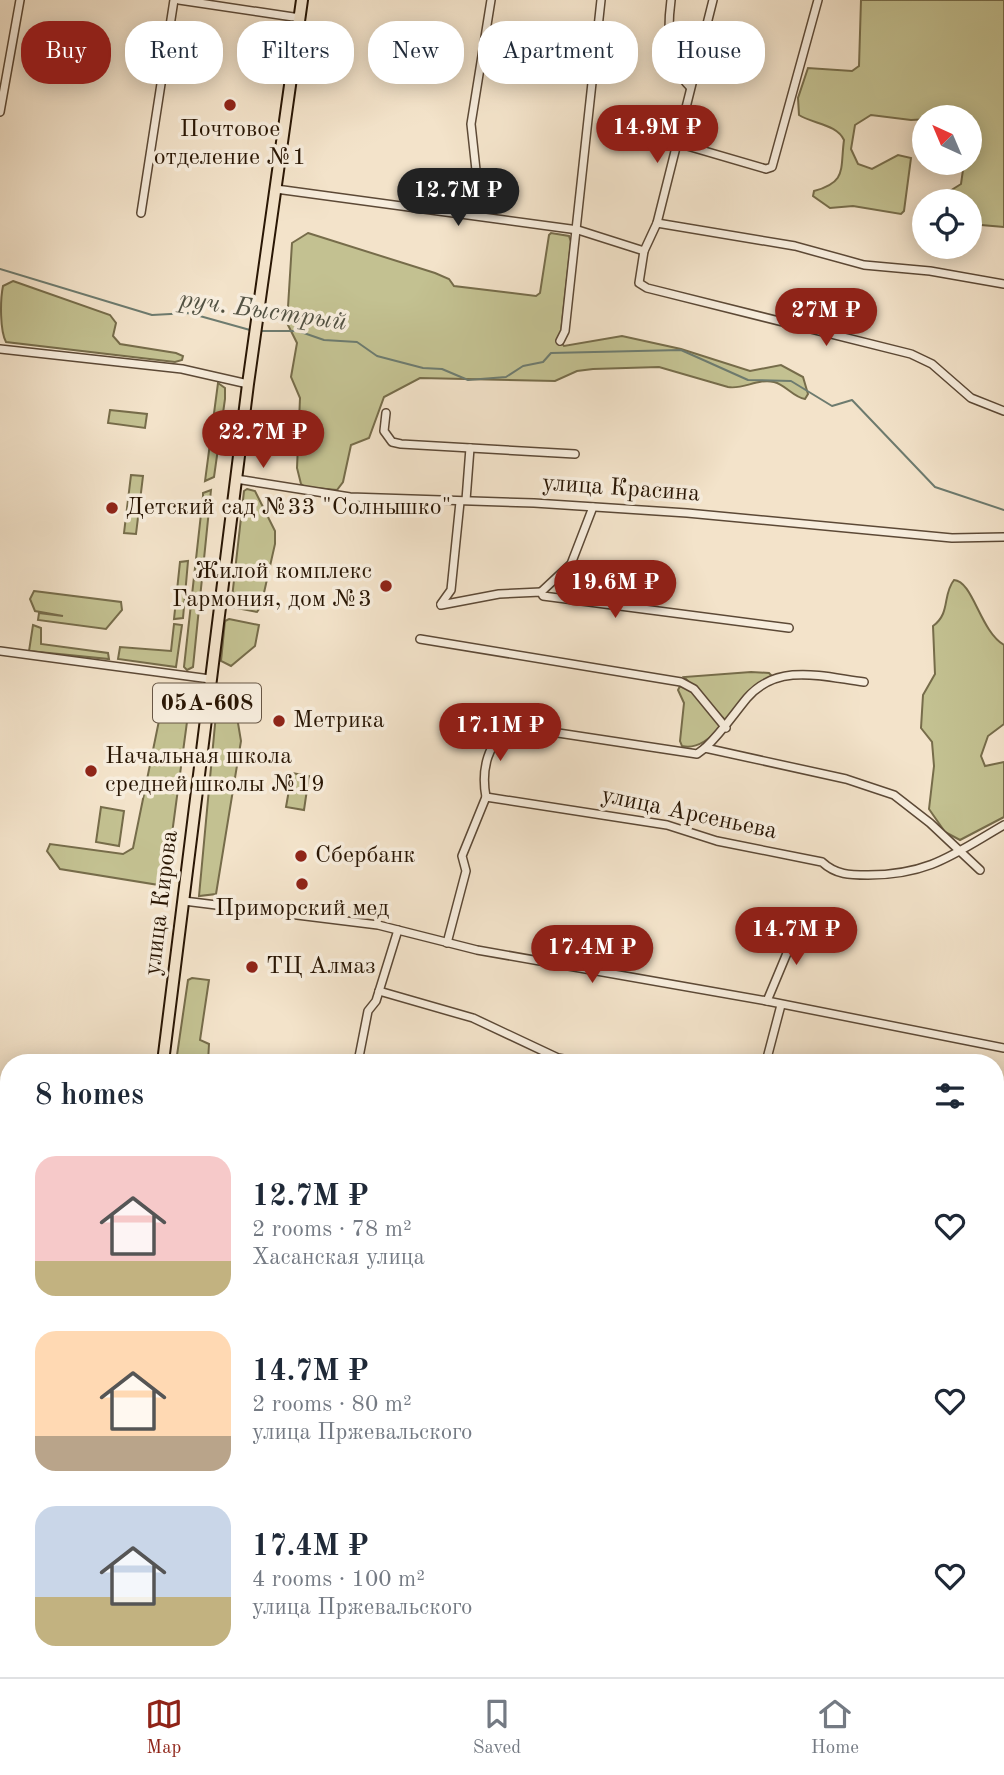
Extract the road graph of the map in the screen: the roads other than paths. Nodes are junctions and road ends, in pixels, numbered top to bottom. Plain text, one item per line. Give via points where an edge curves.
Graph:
1 (20, 0) edge
2 (177, 0) edge
3 (302, 0) edge
4 (491, 0) edge
5 (601, 0) edge
6 (671, 0) edge
7 (713, 0) edge
8 (818, 0) edge
9 (300, 18) junction
10 (690, 87) junction
11 (0, 112) edge
12 (677, 143) junction
13 (276, 189) junction
14 (141, 213) dead end
15 (456, 213) junction
16 (657, 223) junction
17 (578, 230) junction
18 (644, 251) junction
19 (1004, 284) edge
20 (560, 341) dead end
21 (0, 348) edge
22 (248, 384) junction
23 (1004, 411) edge
24 (386, 414) dead end
25 (470, 448) junction
26 (575, 454) dead end
27 (236, 479) junction
28 (463, 501) junction
29 (593, 507) junction
30 (1004, 537) edge
31 (541, 592) junction
32 (789, 628) dead end
33 (420, 639) dead end
34 (0, 651) edge
35 (210, 679) junction
36 (864, 682) dead end
37 (726, 727) junction
38 (705, 748) junction
39 (486, 797) junction
40 (1004, 825) edge
41 (960, 851) junction
42 (980, 870) dead end
43 (184, 901) junction
44 (800, 922) dead end
45 (398, 930) junction
46 (447, 943) junction
47 (379, 991) junction
48 (767, 1001) junction
49 (781, 1005) junction
50 (1004, 1048) edge
51 (164, 1054) edge
52 (360, 1054) edge
53 (550, 1054) edge
54 (768, 1054) edge

1 - 11 street
2 - 9 street
2 - 14 street
3 - 9 main road, улица Кирова / 05А-608
4 - 15 street via 471,124 476,170
5 - 17 street
6 - 10 street via 668,36 677,69
7 - 10 street
8 - 12 street via 772,167
9 - 13 main road, улица Кирова / 05А-608
10 - 12 street
12 - 16 street
13 - 15 street
13 - 22 main road, улица Кирова / 05А-608
15 - 17 street
16 - 18 street
16 - 19 street via 795,246 864,265
17 - 18 street
17 - 20 street
18 - 23 street via 638,280 642,286 911,354 932,364 971,398
21 - 22 street via 182,369
22 - 27 main road, улица Кирова / 05А-608
24 - 25 street via 384,431 392,442
25 - 26 street
25 - 28 street
27 - 28 street, улица Красина via 325,495
27 - 35 main road, улица Кирова / 05А-608
28 - 29 street, улица Красина
28 - 31 street via 451,590 441,605
29 - 30 street, улица Красина via 952,538
29 - 31 street via 571,564
31 - 32 street via 543,596
33 - 37 street via 681,682 694,689
34 - 35 street
35 - 43 main road, улица Кирова / 05А-608
36 - 37 street via 791,673 755,691
37 - 38 street
38 - 39 street via 697,754 512,726 486,759
38 - 41 street via 846,779 894,795
39 - 41 street, улица Арсеньева via 667,825 717,841 822,862 836,873 900,874 926,868
39 - 46 street via 462,856 466,871
40 - 41 street, улица Арсеньева
41 - 42 street
43 - 45 street
43 - 51 main road, улица Кирова / 05А-608
44 - 48 street
45 - 46 street
45 - 47 street
46 - 48 street
47 - 52 street via 368,1011
47 - 53 street via 473,1018
48 - 49 street
49 - 50 street
49 - 54 street

